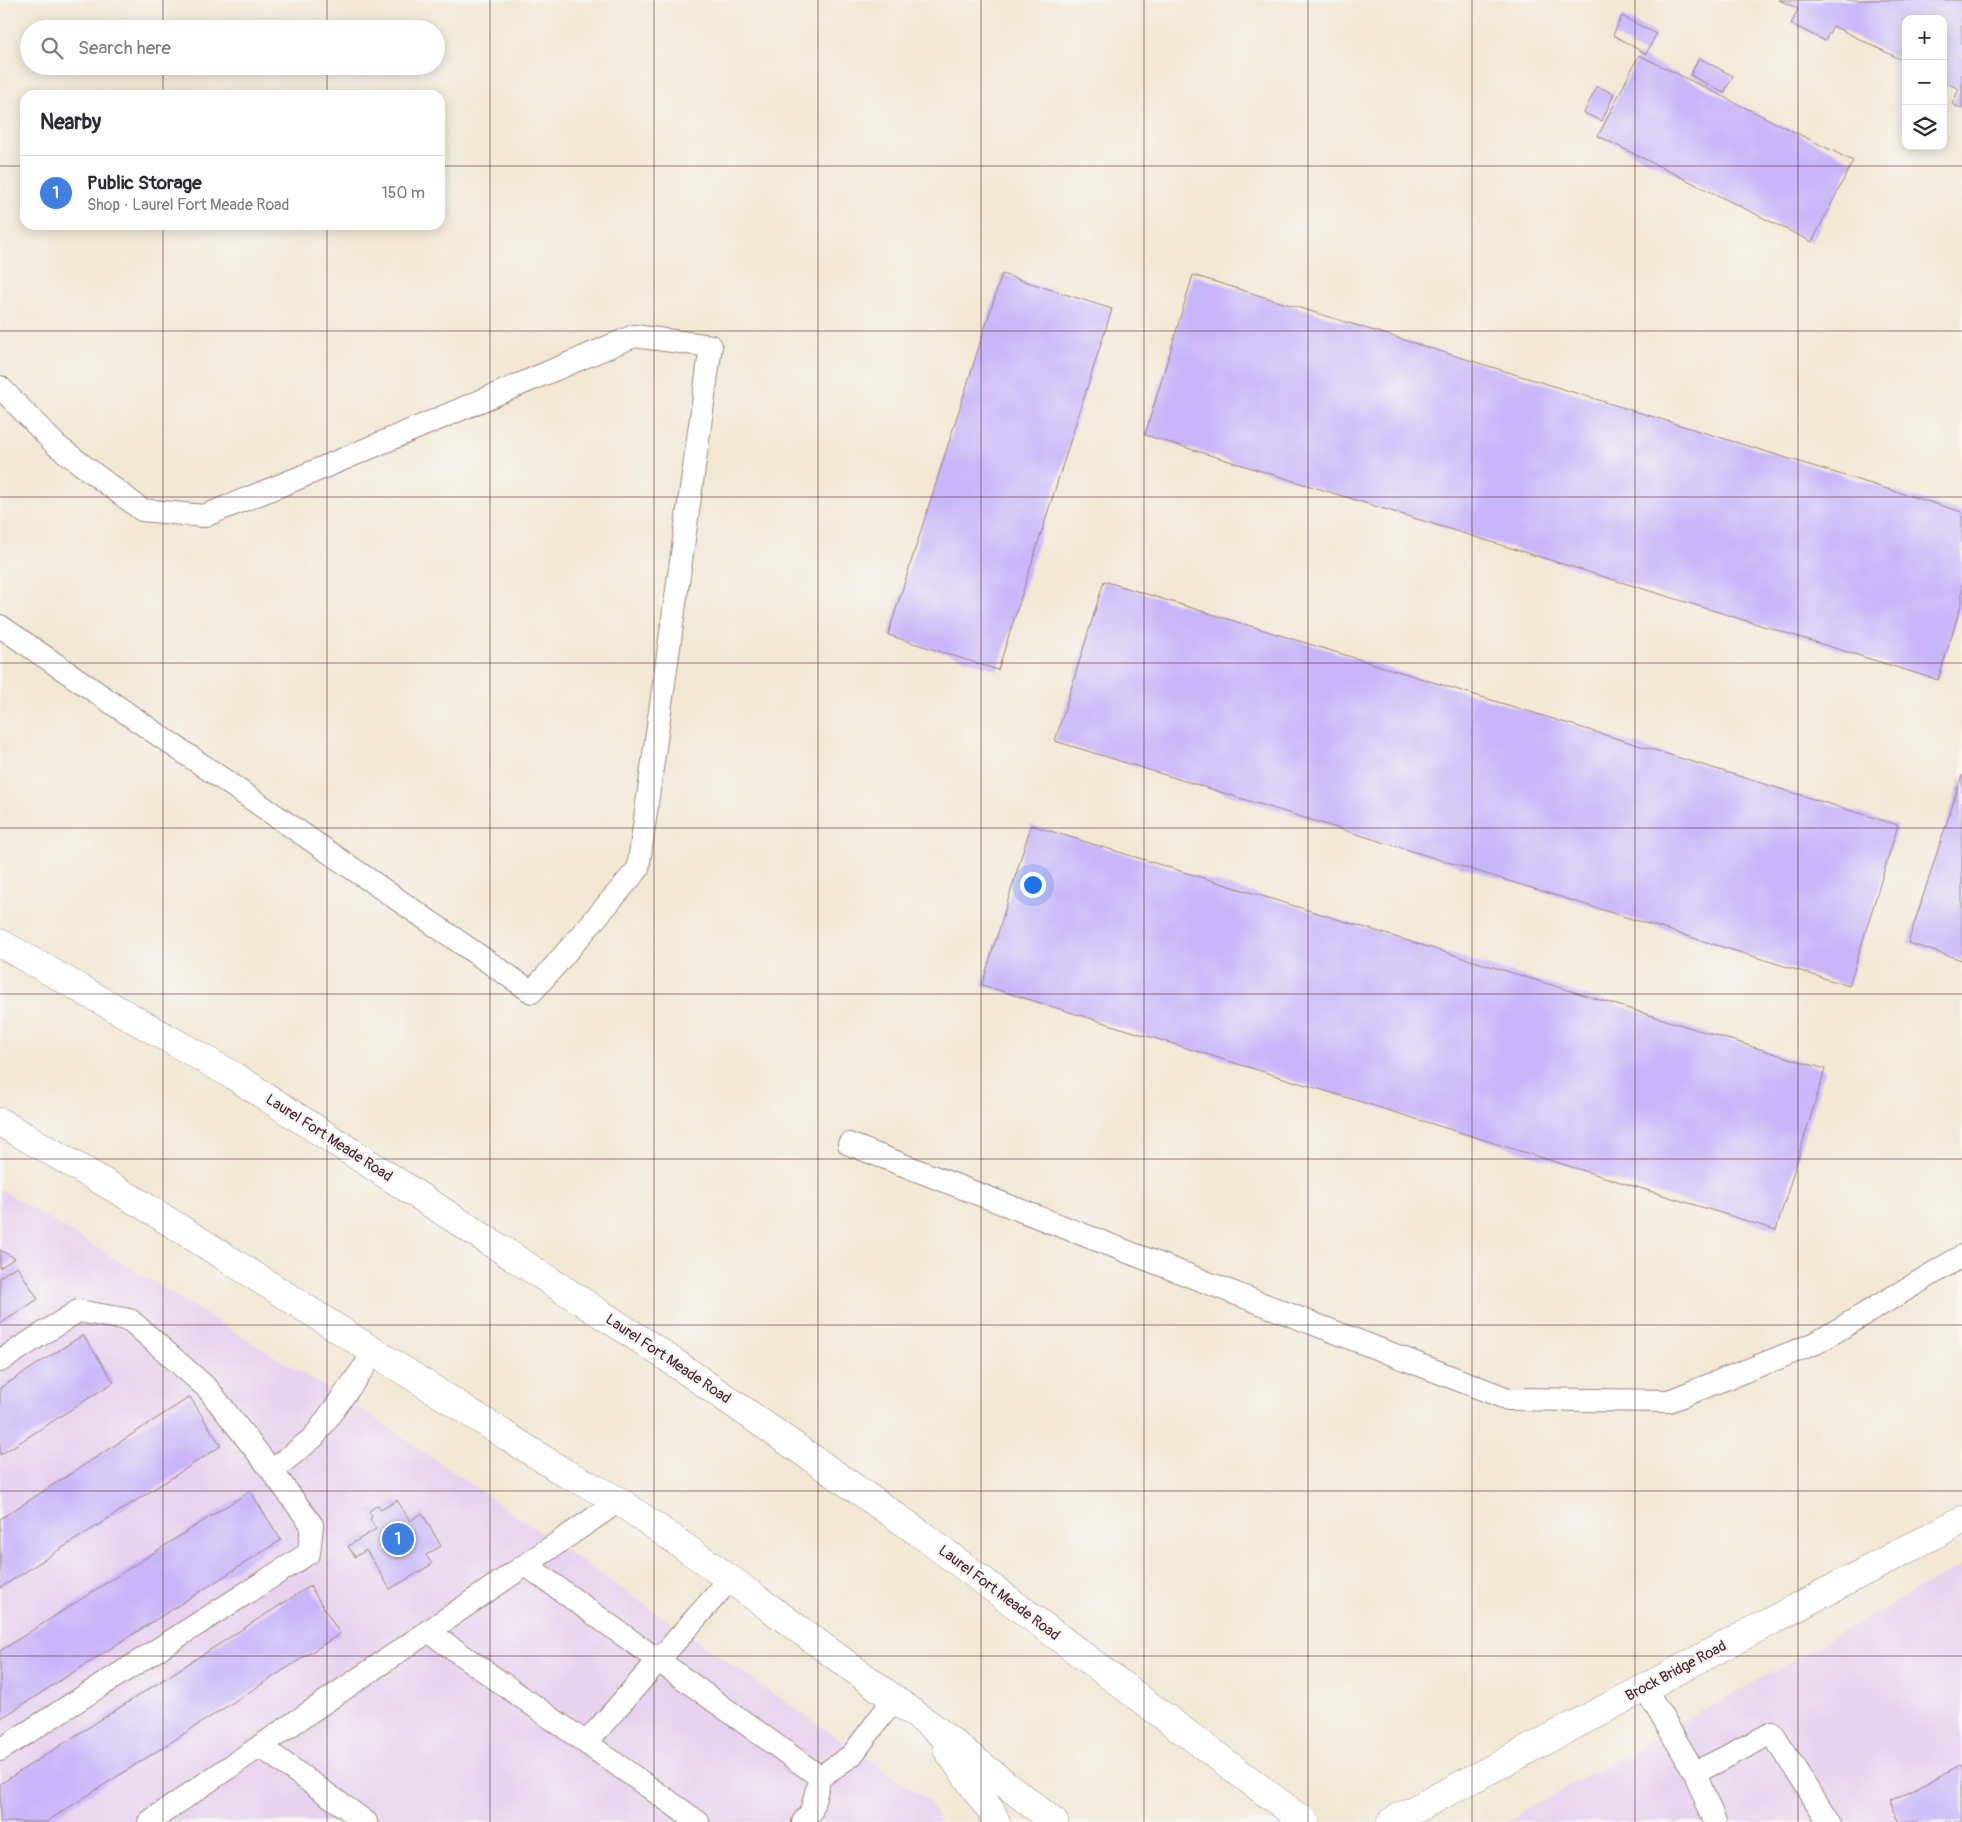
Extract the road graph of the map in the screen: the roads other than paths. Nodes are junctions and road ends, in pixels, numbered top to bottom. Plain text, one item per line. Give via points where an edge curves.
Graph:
1 (0, 387) edge
2 (0, 626) edge
3 (0, 944) edge
4 (0, 1122) edge
5 (849, 1144) dead end
6 (1962, 1256) edge
7 (375, 1352) junction
8 (0, 1362) edge
9 (272, 1471) junction
10 (619, 1501) junction
11 (1962, 1520) edge
12 (526, 1564) junction
13 (730, 1579) junction
14 (428, 1631) junction
15 (660, 1661) junction
16 (1645, 1688) junction
17 (894, 1699) junction
18 (930, 1726) junction
19 (586, 1743) junction
20 (260, 1746) junction
21 (0, 1750) edge
22 (1695, 1774) junction
23 (820, 1777) junction
24 (149, 1822) edge
25 (366, 1822) edge
26 (698, 1822) edge
27 (803, 1822) edge
28 (996, 1822) edge
29 (1054, 1822) edge
30 (1305, 1822) edge
31 (1391, 1822) edge
32 (1715, 1822) edge
33 (1829, 1822) edge

1 - 2 lane via 56,445 142,510 204,516 634,336 711,346 638,870 532,992
3 - 30 main road, Laurel Fort Meade Road via 234,1076 655,1349 918,1532
4 - 7 main road via 143,1205
5 - 6 lane via 1508,1399 1669,1401 1816,1343
7 - 9 lane via 314,1436
7 - 10 main road via 565,1473
8 - 9 lane via 78,1311 130,1320 208,1389
9 - 21 lane via 312,1525 309,1553
10 - 12 lane
10 - 13 main road
11 - 16 main road, Brock Bridge Road
12 - 14 lane
12 - 15 lane
13 - 15 lane
13 - 17 main road
14 - 19 lane
14 - 20 lane
15 - 19 lane
15 - 23 lane
16 - 22 lane
16 - 31 main road, Brock Bridge Road
17 - 18 main road
17 - 23 lane via 852,1755
18 - 28 main road
18 - 29 main road
19 - 26 lane
20 - 24 lane
20 - 25 lane
22 - 32 lane
22 - 33 lane via 1772,1733
23 - 27 lane via 811,1812

